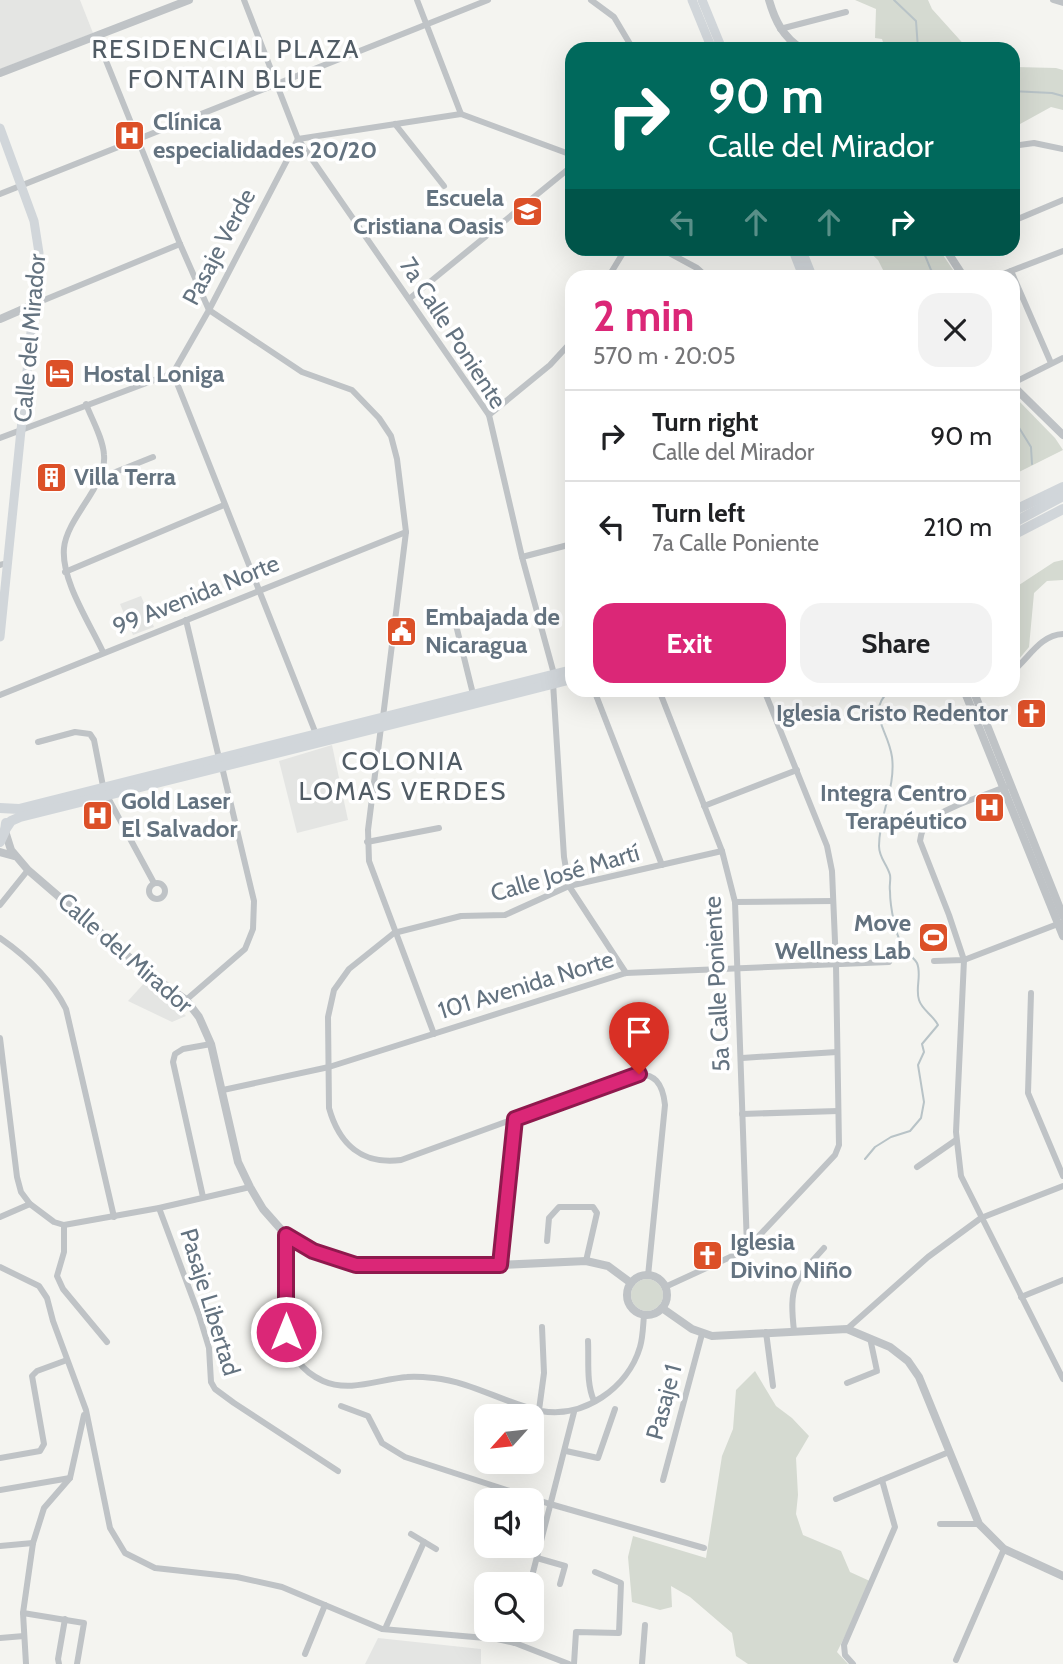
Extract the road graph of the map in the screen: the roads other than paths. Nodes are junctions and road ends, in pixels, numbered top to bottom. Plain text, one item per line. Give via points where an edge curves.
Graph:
1 (189, 0) edge
2 (244, 0) edge
3 (417, 0) edge
4 (488, 0) edge
5 (592, 0) edge
6 (692, 0) edge
7 (702, 0) edge
8 (769, 0) edge
9 (1053, 0) edge
10 (1063, 3) edge
11 (846, 12) dead end
12 (427, 25) junction
13 (780, 29) junction
14 (96, 36) junction
15 (629, 42) edge
16 (709, 42) edge
17 (719, 42) edge
18 (794, 42) edge
19 (0, 74) edge
20 (278, 85) junction
21 (461, 114) junction
22 (395, 124) junction
23 (0, 128) edge
24 (137, 138) junction
25 (298, 138) junction
26 (0, 139) edge
27 (1020, 145) edge
28 (1063, 149) edge
29 (565, 152) edge
30 (565, 172) edge
31 (20, 187) junction
32 (444, 187) dead end
33 (0, 194) edge
34 (1063, 200) edge
35 (1020, 218) edge
36 (180, 244) junction
37 (1063, 251) edge
38 (675, 256) edge
39 (699, 270) edge
40 (1014, 270) edge
41 (1020, 292) edge
42 (409, 299) junction
43 (32, 305) junction
44 (209, 310) junction
45 (0, 319) edge
46 (565, 349) edge
47 (1063, 358) edge
48 (1051, 363) junction
49 (173, 373) junction
50 (1020, 380) edge
51 (1020, 392) edge
52 (86, 404) junction
53 (489, 415) junction
54 (1063, 423) edge
55 (1054, 428) junction
56 (19, 430) junction
57 (1063, 435) edge
58 (0, 438) edge
59 (153, 457) dead end
60 (98, 479) junction
61 (1063, 480) edge
62 (1063, 487) edge
63 (1063, 496) edge
64 (1020, 500) edge
65 (223, 505) junction
66 (1020, 508) edge
67 (1063, 509) edge
68 (1020, 519) edge
69 (406, 532) junction
70 (1020, 532) edge
71 (565, 546) edge
72 (522, 557) junction
73 (1, 564) edge
74 (65, 572) junction
75 (260, 590) junction
76 (0, 591) edge
77 (186, 620) junction
78 (455, 621) dead end
79 (1063, 634) edge
80 (0, 637) edge
81 (103, 652) junction
82 (1020, 664) edge
83 (565, 673) edge
84 (553, 679) junction
85 (565, 679) edge
86 (473, 694) junction
87 (0, 695) edge
88 (597, 697) edge
89 (662, 697) edge
90 (767, 697) edge
91 (967, 697) edge
92 (976, 697) edge
93 (382, 722) junction
94 (316, 734) junction
95 (38, 742) dead end
96 (220, 763) junction
97 (797, 770) junction
98 (1008, 786) junction
99 (105, 791) junction
100 (704, 806) junction
101 (0, 808) edge
102 (439, 828) dead end
103 (3, 834) edge
104 (367, 842) junction
105 (722, 851) junction
106 (0, 852) edge
107 (14, 856) junction
108 (662, 865) junction
109 (28, 870) junction
110 (154, 883) dead end
111 (569, 886) junction
112 (833, 901) junction
113 (735, 902) junction
114 (0, 905) edge
115 (1061, 921) edge
116 (394, 933) junction
117 (1063, 936) edge
118 (0, 938) edge
119 (964, 960) junction
120 (934, 961) dead end
121 (889, 962) dead end
122 (836, 965) junction
123 (738, 969) junction
124 (625, 973) junction
125 (1031, 993) dead end
126 (186, 1000) junction
127 (434, 1034) junction
128 (0, 1038) edge
129 (0, 1044) edge
130 (211, 1044) junction
131 (837, 1052) junction
132 (742, 1058) junction
133 (329, 1067) junction
134 (223, 1090) junction
135 (838, 1111) junction
136 (742, 1114) junction
137 (515, 1119) junction
138 (956, 1140) junction
139 (916, 1167) dead end
140 (1063, 1175) edge
141 (1063, 1186) edge
142 (250, 1187) junction
143 (203, 1197) junction
144 (30, 1204) junction
145 (159, 1208) junction
146 (0, 1217) edge
147 (114, 1217) junction
148 (981, 1218) junction
149 (64, 1225) junction
150 (286, 1235) junction
151 (547, 1241) dead end
152 (747, 1247) junction
153 (824, 1248) dead end
154 (586, 1261) junction
155 (500, 1265) junction
156 (0, 1267) edge
157 (648, 1276) junction
158 (1063, 1280) edge
159 (631, 1283) junction
160 (665, 1287) junction
161 (1021, 1297) junction
162 (662, 1308) junction
163 (644, 1315) junction
164 (542, 1326) dead end
165 (847, 1329) junction
166 (794, 1331) junction
167 (766, 1332) junction
168 (702, 1334) junction
169 (870, 1338) junction
170 (589, 1341) dead end
171 (107, 1342) dead end
172 (67, 1360) junction
173 (1063, 1379) edge
174 (847, 1383) dead end
175 (773, 1386) dead end
176 (594, 1401) junction
177 (522, 1404) edge
178 (540, 1404) edge
179 (341, 1406) dead end
180 (615, 1409) dead end
181 (86, 1410) junction
182 (544, 1410) edge
183 (574, 1412) junction
184 (566, 1451) junction
185 (949, 1452) junction
186 (0, 1458) edge
187 (338, 1471) dead end
188 (70, 1478) junction
189 (663, 1480) dead end
190 (882, 1480) junction
191 (0, 1490) edge
192 (836, 1499) dead end
193 (550, 1504) junction
194 (940, 1524) dead end
195 (978, 1524) junction
196 (411, 1534) dead end
197 (424, 1542) junction
198 (33, 1543) junction
199 (0, 1546) edge
200 (704, 1548) dead end
201 (436, 1549) dead end
202 (1004, 1549) junction
203 (537, 1559) junction
204 (533, 1572) edge
205 (595, 1572) dead end
206 (1063, 1576) edge
207 (560, 1584) dead end
208 (325, 1605) junction
209 (23, 1613) junction
210 (65, 1619) junction
211 (645, 1625) dead end
212 (385, 1629) junction
213 (24, 1636) junction
214 (0, 1638) edge
215 (515, 1643) joint
216 (305, 1654) dead end
217 (956, 1660) dead end
218 (26, 1664) edge
219 (59, 1664) edge
220 (77, 1664) edge
221 (569, 1664) edge
222 (574, 1664) edge
223 (642, 1664) edge
224 (853, 1664) edge

1 - 14 street
2 - 20 street, 7a Calle Poniente
3 - 12 street
4 - 12 street
5 - 15 street via 614,17
6 - 16 main road
7 - 17 main road
8 - 13 street
9 - 10 street
11 - 13 street
12 - 20 street
12 - 21 street
13 - 18 street
14 - 19 street
14 - 24 street
20 - 24 street
20 - 25 street, 7a Calle Poniente
21 - 22 street
21 - 29 street
22 - 25 street
22 - 32 street
23 - 31 main road, Calle del Mirador
24 - 31 street
24 - 36 street
25 - 42 street, 7a Calle Poniente
25 - 44 street, Pasaje Verde
26 - 31 main road, Calle del Mirador
27 - 28 street
30 - 42 street
31 - 33 street
31 - 43 main road, Calle del Mirador via 38,239
34 - 35 street
36 - 43 street
36 - 44 street
37 - 40 street
38 - 39 street
41 - 48 street
42 - 53 street, 7a Calle Poniente
43 - 45 street
43 - 56 main road, Calle del Mirador
44 - 49 street, Pasaje Verde
44 - 69 street via 302,372 352,390 379,418 391,436 397,459
46 - 53 street
47 - 48 street
48 - 50 street
49 - 52 street
49 - 65 street
51 - 55 street
52 - 56 street
52 - 60 street via 105,457
53 - 72 street, 7a Calle Poniente
54 - 55 street
55 - 57 street
56 - 58 street
56 - 73 main road, Calle del Mirador
56 - 80 main road, Calle del Mirador
59 - 60 street
60 - 74 street via 67,533
61 - 64 main road
62 - 66 main road
63 - 68 main road
65 - 74 street
65 - 75 street
67 - 70 main road
69 - 75 street, 99 Avenida Norte
69 - 93 street
71 - 72 street
72 - 84 street, 7a Calle Poniente
73 - 76 main road, Calle del Mirador
74 - 81 street
75 - 77 street, 99 Avenida Norte
75 - 94 street
77 - 81 street, 99 Avenida Norte
77 - 96 street
78 - 86 street
79 - 82 street via 1042,642
81 - 87 street, 99 Avenida Norte
83 - 84 main road
84 - 85 main road
84 - 86 main road
84 - 93 main road
84 - 111 street, 7a Calle Poniente
86 - 93 main road
88 - 108 street
89 - 100 street, 5a Calle Poniente
90 - 97 street
91 - 98 street
92 - 98 street
93 - 94 main road
93 - 96 main road
93 - 104 street
94 - 96 main road
95 - 99 street via 75,732 90,734
96 - 99 main road
96 - 126 street via 254,901 253,929 245,949
97 - 100 street
97 - 112 street via 829,852
98 - 115 street
98 - 119 street via 939,815 921,832 921,849
99 - 101 main road via 19,809
99 - 103 main road via 15,818
99 - 110 street
100 - 105 street, 5a Calle Poniente
101 - 103 main road via 5,819
102 - 104 street
103 - 107 street, Calle del Mirador
104 - 116 street via 371,870
105 - 108 street, Calle José Martí
105 - 113 street, 5a Calle Poniente
106 - 107 street, Calle del Mirador
107 - 109 street, Calle del Mirador
108 - 111 street, Calle José Martí
109 - 114 street
109 - 126 street, Calle del Mirador via 144,970
111 - 116 street, Calle José Martí via 505,915 461,916
111 - 124 street, 7a Calle Poniente
112 - 113 street
112 - 122 street
113 - 123 street, 5a Calle Poniente
115 - 117 street
115 - 119 street
116 - 127 street
116 - 133 street, Calle José Martí via 349,969 334,990 328,1017
118 - 147 street via 54,988 66,1009
119 - 120 street
119 - 138 street
121 - 122 street, 101 Avenida Norte
122 - 123 street, 101 Avenida Norte
122 - 131 street
123 - 124 street, 101 Avenida Norte
123 - 132 street, 5a Calle Poniente
124 - 127 street, 101 Avenida Norte
125 - 140 street via 1028,1093
126 - 130 street, Calle del Mirador
127 - 133 street, 101 Avenida Norte
128 - 129 street
129 - 144 street via 17,1177
130 - 134 street, Calle del Mirador
130 - 143 street via 183,1049 173,1062
131 - 132 street
131 - 135 street
132 - 136 street, 5a Calle Poniente
133 - 134 street, 101 Avenida Norte
133 - 137 street, Calle José Martí via 333,1122 347,1144 368,1156 401,1160
134 - 142 street, Calle del Mirador via 238,1161
135 - 136 street
135 - 152 street via 840,1135 835,1155
136 - 152 street, 5a Calle Poniente
137 - 155 street
137 - 157 street, Calle José Martí via 632,1076 645,1074 657,1080 665,1105
138 - 139 street
138 - 148 street via 961,1176
141 - 148 street
142 - 143 street
142 - 150 street, Calle del Mirador
143 - 145 street
144 - 146 street
144 - 149 street
145 - 147 street
145 - 187 street, Pasaje Libertad via 199,1315 215,1389
147 - 149 street
148 - 161 street
148 - 165 street via 928,1257
149 - 171 street via 64,1252 57,1276
150 - 155 street, Calle del Mirador via 313,1251 356,1265
150 - 177 street via 286,1332 293,1356 310,1373 339,1385 409,1376 436,1378
151 - 154 street via 549,1219 559,1207 593,1208 597,1213
152 - 160 street
153 - 166 street via 804,1270 793,1292
154 - 155 street, Calle del Mirador
154 - 159 street, Calle del Mirador via 608,1266
156 - 172 street via 39,1286
157 - 159 street
157 - 160 street
158 - 161 street
159 - 163 street via 629,1306
160 - 162 street
161 - 173 street
162 - 163 street
162 - 168 street
163 - 176 street via 640,1347 631,1367 613,1389
164 - 178 street
165 - 166 street
165 - 169 street
166 - 167 street
167 - 168 street
167 - 175 street
168 - 189 street, Pasaje 1
169 - 174 street via 877,1371
169 - 185 street via 900,1354 914,1368
170 - 176 street
172 - 181 street
172 - 186 street via 32,1376 43,1448
176 - 183 street
179 - 193 street via 368,1416 382,1443 405,1457
180 - 184 street via 598,1458
181 - 188 street
181 - 208 street via 110,1528 125,1553 155,1568 237,1577 282,1587
182 - 183 street
183 - 184 street
184 - 193 street
185 - 190 street
185 - 195 street
188 - 191 street
188 - 198 street via 44,1508
190 - 192 street
190 - 224 street via 895,1527 844,1645
193 - 200 street
193 - 203 street
194 - 195 street
195 - 202 street
196 - 197 street
197 - 201 street
197 - 212 street
198 - 199 street
198 - 209 street
202 - 206 street
202 - 217 street
203 - 204 street
203 - 207 street via 565,1566
205 - 222 street via 621,1583 618,1633 576,1632
208 - 212 street
208 - 216 street
209 - 210 street
209 - 213 street
210 - 219 street
210 - 220 street via 84,1623
211 - 223 street
212 - 215 street
213 - 214 street
213 - 218 street
215 - 221 street

